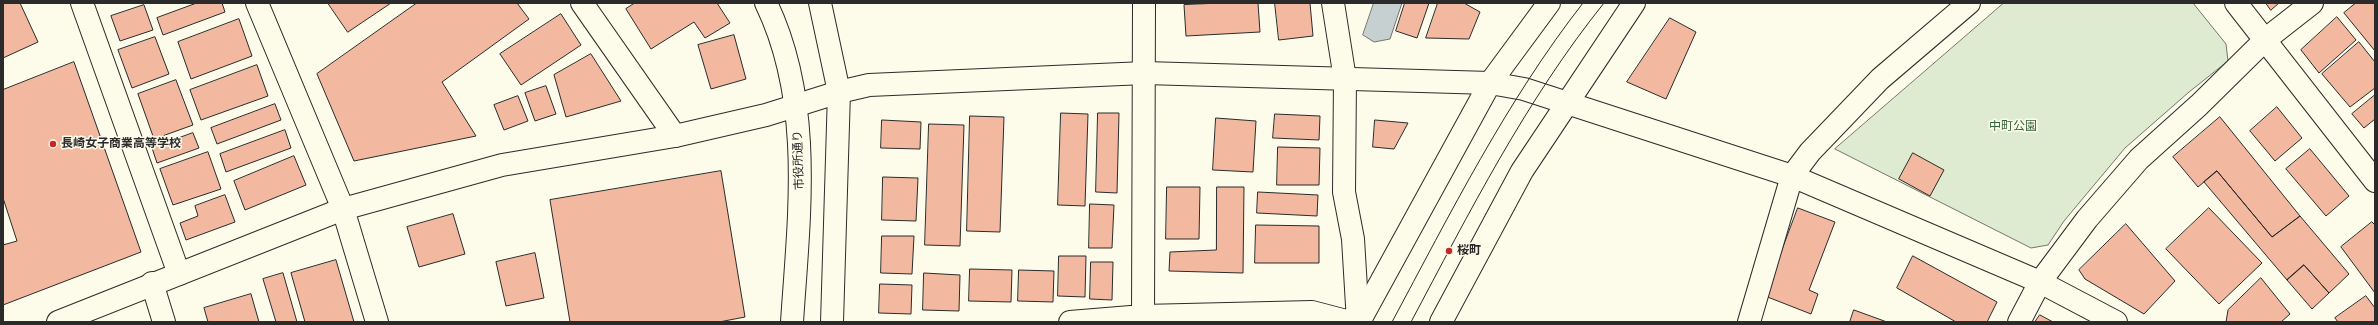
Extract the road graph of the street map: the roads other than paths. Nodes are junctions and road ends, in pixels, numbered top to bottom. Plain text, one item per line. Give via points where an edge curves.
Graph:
1 (82, 3) edge
2 (257, 3) edge
3 (582, 3) edge
4 (766, 3) edge
5 (820, 3) edge
6 (1144, 3) edge
7 (1333, 3) edge
8 (1549, 3) edge
9 (1634, 3) edge
10 (1969, 3) edge
11 (2236, 3) edge
12 (2312, 3) edge
13 (2266, 39) junction
14 (1144, 74) junction
15 (1345, 79) junction
16 (1490, 83) junction
17 (839, 92) junction
18 (1566, 102) junction
19 (795, 105) junction
20 (675, 136) junction
21 (1792, 176) junction
22 (2375, 181) edge
23 (343, 209) junction
24 (179, 274) junction
25 (2040, 282) junction
26 (152, 283) junction
27 (1143, 316) junction
28 (58, 322) edge
29 (164, 322) edge
30 (377, 322) edge
31 (792, 322) edge
32 (832, 322) edge
33 (1070, 322) edge
34 (1350, 322) edge
35 (1359, 322) edge
36 (1441, 322) edge
37 (1748, 322) edge
38 (2019, 322) edge
39 (2116, 322) edge

1 - 24 main road
2 - 23 main road
3 - 20 main road
4 - 19 main road, 市役所通り via 782,44
5 - 17 main road
6 - 14 main road
7 - 15 main road
8 - 16 main road
9 - 18 main road
10 - 21 main road via 1880,79 1810,152
11 - 13 main road
12 - 13 main road
13 - 22 main road
13 - 25 main road via 2199,105 2138,159 2087,219
14 - 15 main road
14 - 17 main road via 883,83
14 - 27 main road
15 - 16 main road
15 - 35 main road via 1344,192 1353,239
16 - 18 main road via 1524,89
16 - 35 main road
17 - 19 main road
17 - 32 main road
18 - 21 main road
18 - 36 main road via 1522,171
19 - 20 main road via 766,115
19 - 31 main road, 市役所通り via 800,185
20 - 23 main road via 502,165
21 - 25 main road
21 - 37 main road
23 - 24 main road
23 - 30 main road
24 - 26 main road
25 - 38 main road
25 - 39 main road
26 - 28 main road
26 - 29 main road
27 - 33 main road
27 - 34 main road via 1312,312

